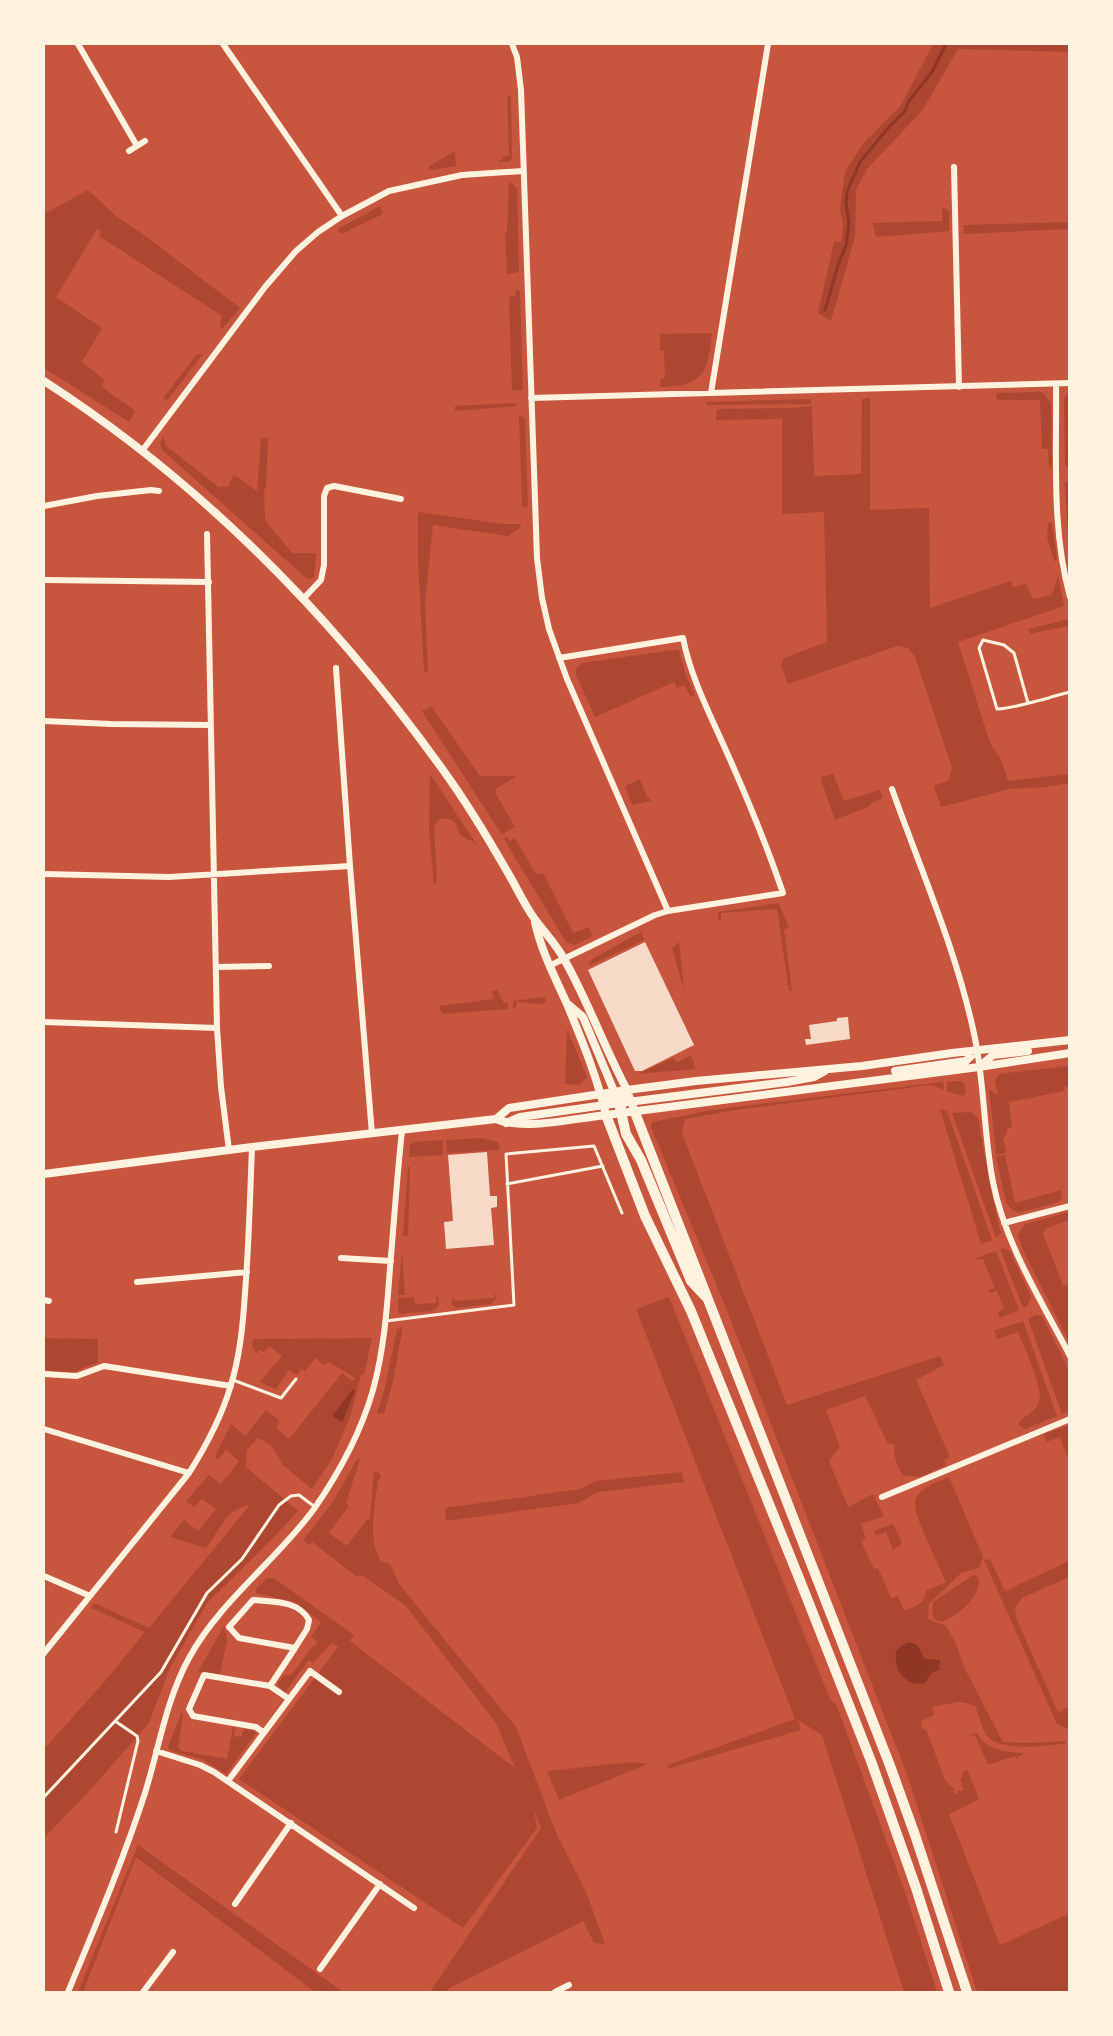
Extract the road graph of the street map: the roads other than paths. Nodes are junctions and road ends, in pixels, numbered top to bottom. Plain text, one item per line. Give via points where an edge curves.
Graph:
1 (78, 44) edge
2 (223, 44) edge
3 (513, 44) edge
4 (768, 44) edge
5 (145, 141) dead end
6 (138, 146) junction
7 (129, 151) dead end
8 (954, 167) dead end
9 (523, 171) junction
10 (342, 216) junction
11 (44, 381) edge
12 (1070, 383) edge
13 (1056, 384) junction
14 (959, 387) junction
15 (711, 393) junction
16 (531, 398) junction
17 (142, 451) junction
18 (159, 491) dead end
19 (401, 499) dead end
20 (44, 506) edge
21 (207, 534) dead end
22 (44, 580) edge
23 (209, 582) junction
24 (1070, 597) edge
25 (304, 598) junction
26 (559, 658) junction
27 (336, 668) dead end
28 (1070, 692) edge
29 (1028, 703) junction
30 (44, 721) edge
31 (211, 725) junction
32 (892, 789) dead end
33 (350, 866) junction
34 (44, 874) edge
35 (215, 875) junction
36 (668, 911) junction
37 (534, 918) junction
38 (564, 959) junction
39 (269, 966) dead end
40 (549, 966) junction
41 (216, 967) junction
42 (567, 1003) junction
43 (44, 1022) edge
44 (217, 1028) junction
45 (1070, 1042) edge
46 (977, 1051) junction
47 (1070, 1053) edge
48 (979, 1067) junction
49 (831, 1069) junction
50 (855, 1082) junction
51 (627, 1090) junction
52 (618, 1102) junction
53 (604, 1104) junction
54 (633, 1106) junction
55 (496, 1119) junction
56 (402, 1131) junction
57 (372, 1134) junction
58 (252, 1147) junction
59 (229, 1150) junction
60 (603, 1166) junction
61 (44, 1174) edge
62 (507, 1184) junction
63 (1070, 1206) edge
64 (622, 1213) dead end
65 (1004, 1223) junction
66 (340, 1258) dead end
67 (391, 1261) junction
68 (247, 1272) junction
69 (137, 1282) dead end
70 (710, 1302) junction
71 (386, 1321) junction
72 (1070, 1356) edge
73 (44, 1374) edge
74 (296, 1379) dead end
75 (232, 1383) junction
76 (1070, 1419) edge
77 (44, 1429) edge
78 (189, 1473) junction
79 (882, 1497) dead end
80 (315, 1507) junction
81 (44, 1576) edge
82 (90, 1596) junction
83 (295, 1648) junction
84 (44, 1653) edge
85 (270, 1686) junction
86 (339, 1692) dead end
87 (289, 1699) junction
88 (115, 1721) junction
89 (264, 1733) junction
90 (156, 1751) junction
91 (228, 1781) junction
92 (44, 1797) edge
93 (291, 1823) junction
94 (116, 1832) dead end
95 (380, 1884) junction
96 (236, 1904) dead end
97 (414, 1908) dead end
98 (172, 1952) dead end
99 (320, 1969) dead end
100 (569, 1985) dead end
101 (68, 1992) edge
102 (143, 1992) edge
103 (555, 1992) edge
104 (949, 1992) edge
105 (967, 1992) edge

1 - 6 street
2 - 10 street
3 - 9 street via 521,90
4 - 15 street
5 - 6 street
6 - 7 street
8 - 14 street
9 - 10 street via 424,182 389,191
9 - 16 street
10 - 17 street via 297,251 265,287
11 - 17 main road
12 - 13 street
13 - 14 street
13 - 24 street via 1057,507
14 - 15 street
15 - 16 street
16 - 26 street via 537,558 542,598
17 - 25 main road via 244,537
18 - 20 street via 97,496
19 - 25 street via 334,486 327,488 321,580
21 - 23 street
22 - 23 street
23 - 31 street
25 - 37 main road via 366,668 444,771
26 - 36 street
26 - 36 street via 683,638 688,664 771,855 783,893
27 - 33 street
28 - 29 lane
29 - 29 lane via 1014,653 1004,645 983,640 979,648 997,709
30 - 31 street
31 - 35 street
32 - 46 street via 948,944
33 - 35 street
33 - 57 street
34 - 35 street
35 - 41 street
36 - 38 street
37 - 38 main road
37 - 40 main road
38 - 40 street
38 - 51 main road
39 - 41 street
40 - 42 main road
41 - 44 street
42 - 52 main road via 583,1017
42 - 53 main road
43 - 44 street
44 - 59 street
45 - 46 main road
45 - 48 main road via 993,1055
46 - 48 street
46 - 49 main road
46 - 50 main road via 966,1061 863,1075
47 - 48 main road
48 - 50 main road
48 - 65 street via 993,1181
49 - 51 main road
49 - 54 main road via 814,1077
50 - 54 main road
51 - 52 street
51 - 54 main road
52 - 53 highway
52 - 53 main road
52 - 54 main road
52 - 70 highway via 627,1134 691,1281
53 - 55 street via 522,1125
53 - 55 street via 509,1108
53 - 104 highway via 645,1216 700,1332 874,1771
54 - 70 highway
55 - 56 street
56 - 57 street
56 - 67 street
57 - 58 street
58 - 59 street
58 - 68 street
59 - 61 street
60 - 62 lane
60 - 62 lane via 594,1146 506,1154
60 - 64 lane
62 - 71 lane via 514,1305
63 - 65 street
65 - 72 street
66 - 67 street
67 - 71 street
68 - 69 street
68 - 75 street
70 - 105 highway via 897,1784
71 - 80 street via 372,1392 348,1453
73 - 75 street via 77,1376 104,1366
74 - 75 lane via 281,1398
75 - 78 street via 218,1421
76 - 79 street
77 - 78 street
78 - 82 street
80 - 88 lane via 299,1495 279,1505 242,1559 207,1593 161,1672
80 - 90 street via 211,1625 190,1656 176,1685
81 - 82 street
82 - 84 street
83 - 83 street via 239,1638 229,1628 253,1600 294,1605 309,1620
83 - 85 street
85 - 87 street
85 - 89 street via 204,1675 189,1709 193,1716 256,1727
86 - 87 street via 310,1671
87 - 89 street
88 - 92 lane
88 - 94 lane via 137,1736 138,1741
89 - 91 street
90 - 91 street via 200,1765
90 - 101 street via 120,1866
91 - 93 street
93 - 95 street
93 - 96 street
95 - 97 street
95 - 99 street
98 - 102 street
100 - 103 street

